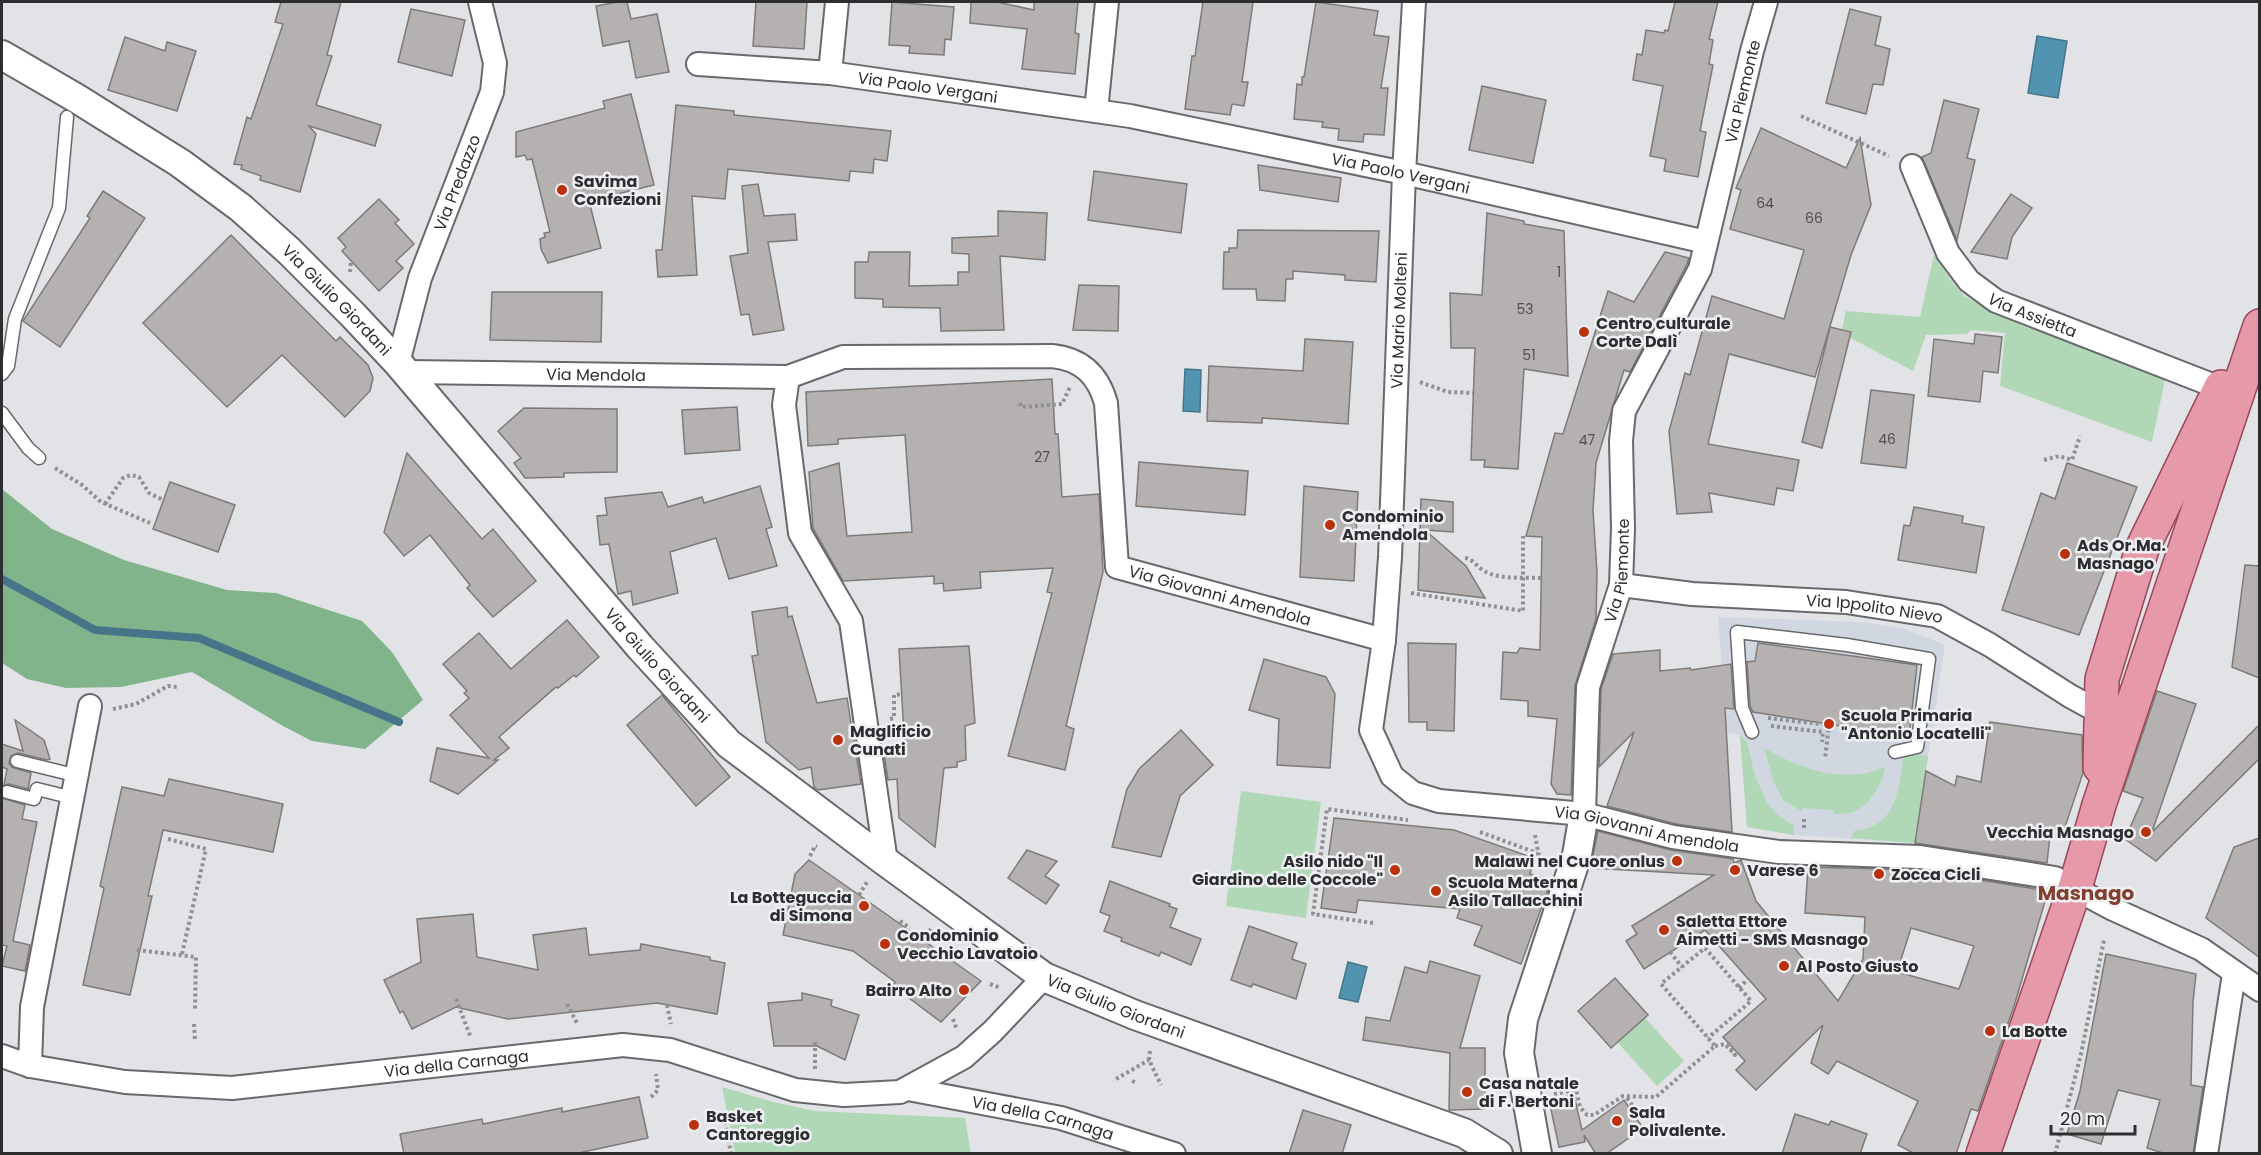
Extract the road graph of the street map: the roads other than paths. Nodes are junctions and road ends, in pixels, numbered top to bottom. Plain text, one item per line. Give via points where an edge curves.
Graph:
1 (480, 2) edge
2 (837, 2) edge
3 (1107, 2) edge
4 (1414, 2) edge
5 (1766, 2) edge
6 (2, 55) edge
7 (699, 64) dead end
8 (830, 73) junction
9 (1095, 111) junction
10 (67, 117) dead end
11 (1912, 166) road end
12 (1404, 173) junction
13 (1706, 242) junction
14 (2259, 307) edge
15 (2259, 326) edge
16 (402, 368) junction
17 (2, 374) edge
18 (788, 377) junction
19 (2220, 388) junction
20 (2, 413) edge
21 (39, 458) road end
22 (1621, 585) junction
23 (1384, 640) junction
24 (89, 709) road end
25 (2103, 714) junction
26 (1752, 732) dead end
27 (1895, 752) dead end
28 (17, 761) dead end
29 (76, 787) junction
30 (7, 792) dead end
31 (2099, 805) junction
32 (1584, 814) junction
33 (877, 872) junction
34 (2075, 888) junction
35 (2234, 974) junction
36 (1044, 977) junction
37 (2259, 990) edge
38 (2, 1056) edge
39 (30, 1066) junction
40 (908, 1089) junction
41 (1422, 1118) junction
42 (1535, 1141) edge
43 (1174, 1154) edge
44 (1498, 1154) edge
45 (1983, 1154) edge
46 (2206, 1154) edge

1 - 16 street, Via Predazzo via 495,63 492,92 420,278
2 - 8 street
3 - 9 street
4 - 12 street, Via Mario Molteni
5 - 13 street, Via Piemonte
6 - 16 street, Via Giulio Giordani via 180,163 241,208 298,260
7 - 8 street, Via Paolo Vergani
8 - 9 street, Via Paolo Vergani
9 - 12 street, Via Paolo Vergani
10 - 17 lane via 59,208 15,319 8,366
11 - 19 street, Via Assietta via 1948,253 1969,281 1996,301
12 - 13 street, Via Paolo Vergani
12 - 23 street, Via Mario Molteni
13 - 22 street, Via Piemonte via 1700,269 1624,411
14 - 19 main road
15 - 31 main road
16 - 18 street, Via Mendola
16 - 33 street, Via Giulio Giordani via 640,647 729,744
18 - 23 street, Via Giovanni Amendola via 843,357 1052,356 1076,362 1095,377 1106,403 1117,567
18 - 33 street via 784,405 800,533 851,621
19 - 25 main road via 2142,549 2102,679
20 - 21 lane
22 - 25 street, Via Ippolito Nievo via 1692,594 1846,602 1937,616
22 - 32 street, Via Piemonte via 1588,687
23 - 32 street, Via Giovanni Amendola via 1371,730 1392,776 1413,793 1439,801
24 - 29 street via 78,750
25 - 31 main road
26 - 27 lane via 1742,708 1737,632 1929,659 1917,747
28 - 29 lane
29 - 30 lane via 37,789 34,799
29 - 39 street via 32,1007
31 - 34 main road
32 - 34 street, Via Giovanni Amendola via 1673,837 1779,852 1920,857 2055,878
32 - 42 street, Via Piemonte via 1577,855 1523,1019 1519,1053
33 - 36 street, Via Giulio Giordani
34 - 35 street, Via Giovanni Amendola via 2201,950
34 - 45 main road
35 - 37 street, Via Giovanni Amendola
35 - 46 street
36 - 40 street, Via della Carnaga via 963,1057
36 - 41 street, Via Giulio Giordani via 1135,1015
38 - 39 street, Via della Carnaga
39 - 40 street, Via della Carnaga via 233,1095 623,1045 670,1050 795,1090 844,1095
40 - 43 street, Via della Carnaga via 1061,1118
41 - 42 street, Via Giulio Giordani
41 - 44 street, Via Giulio Giordani via 1464,1133

